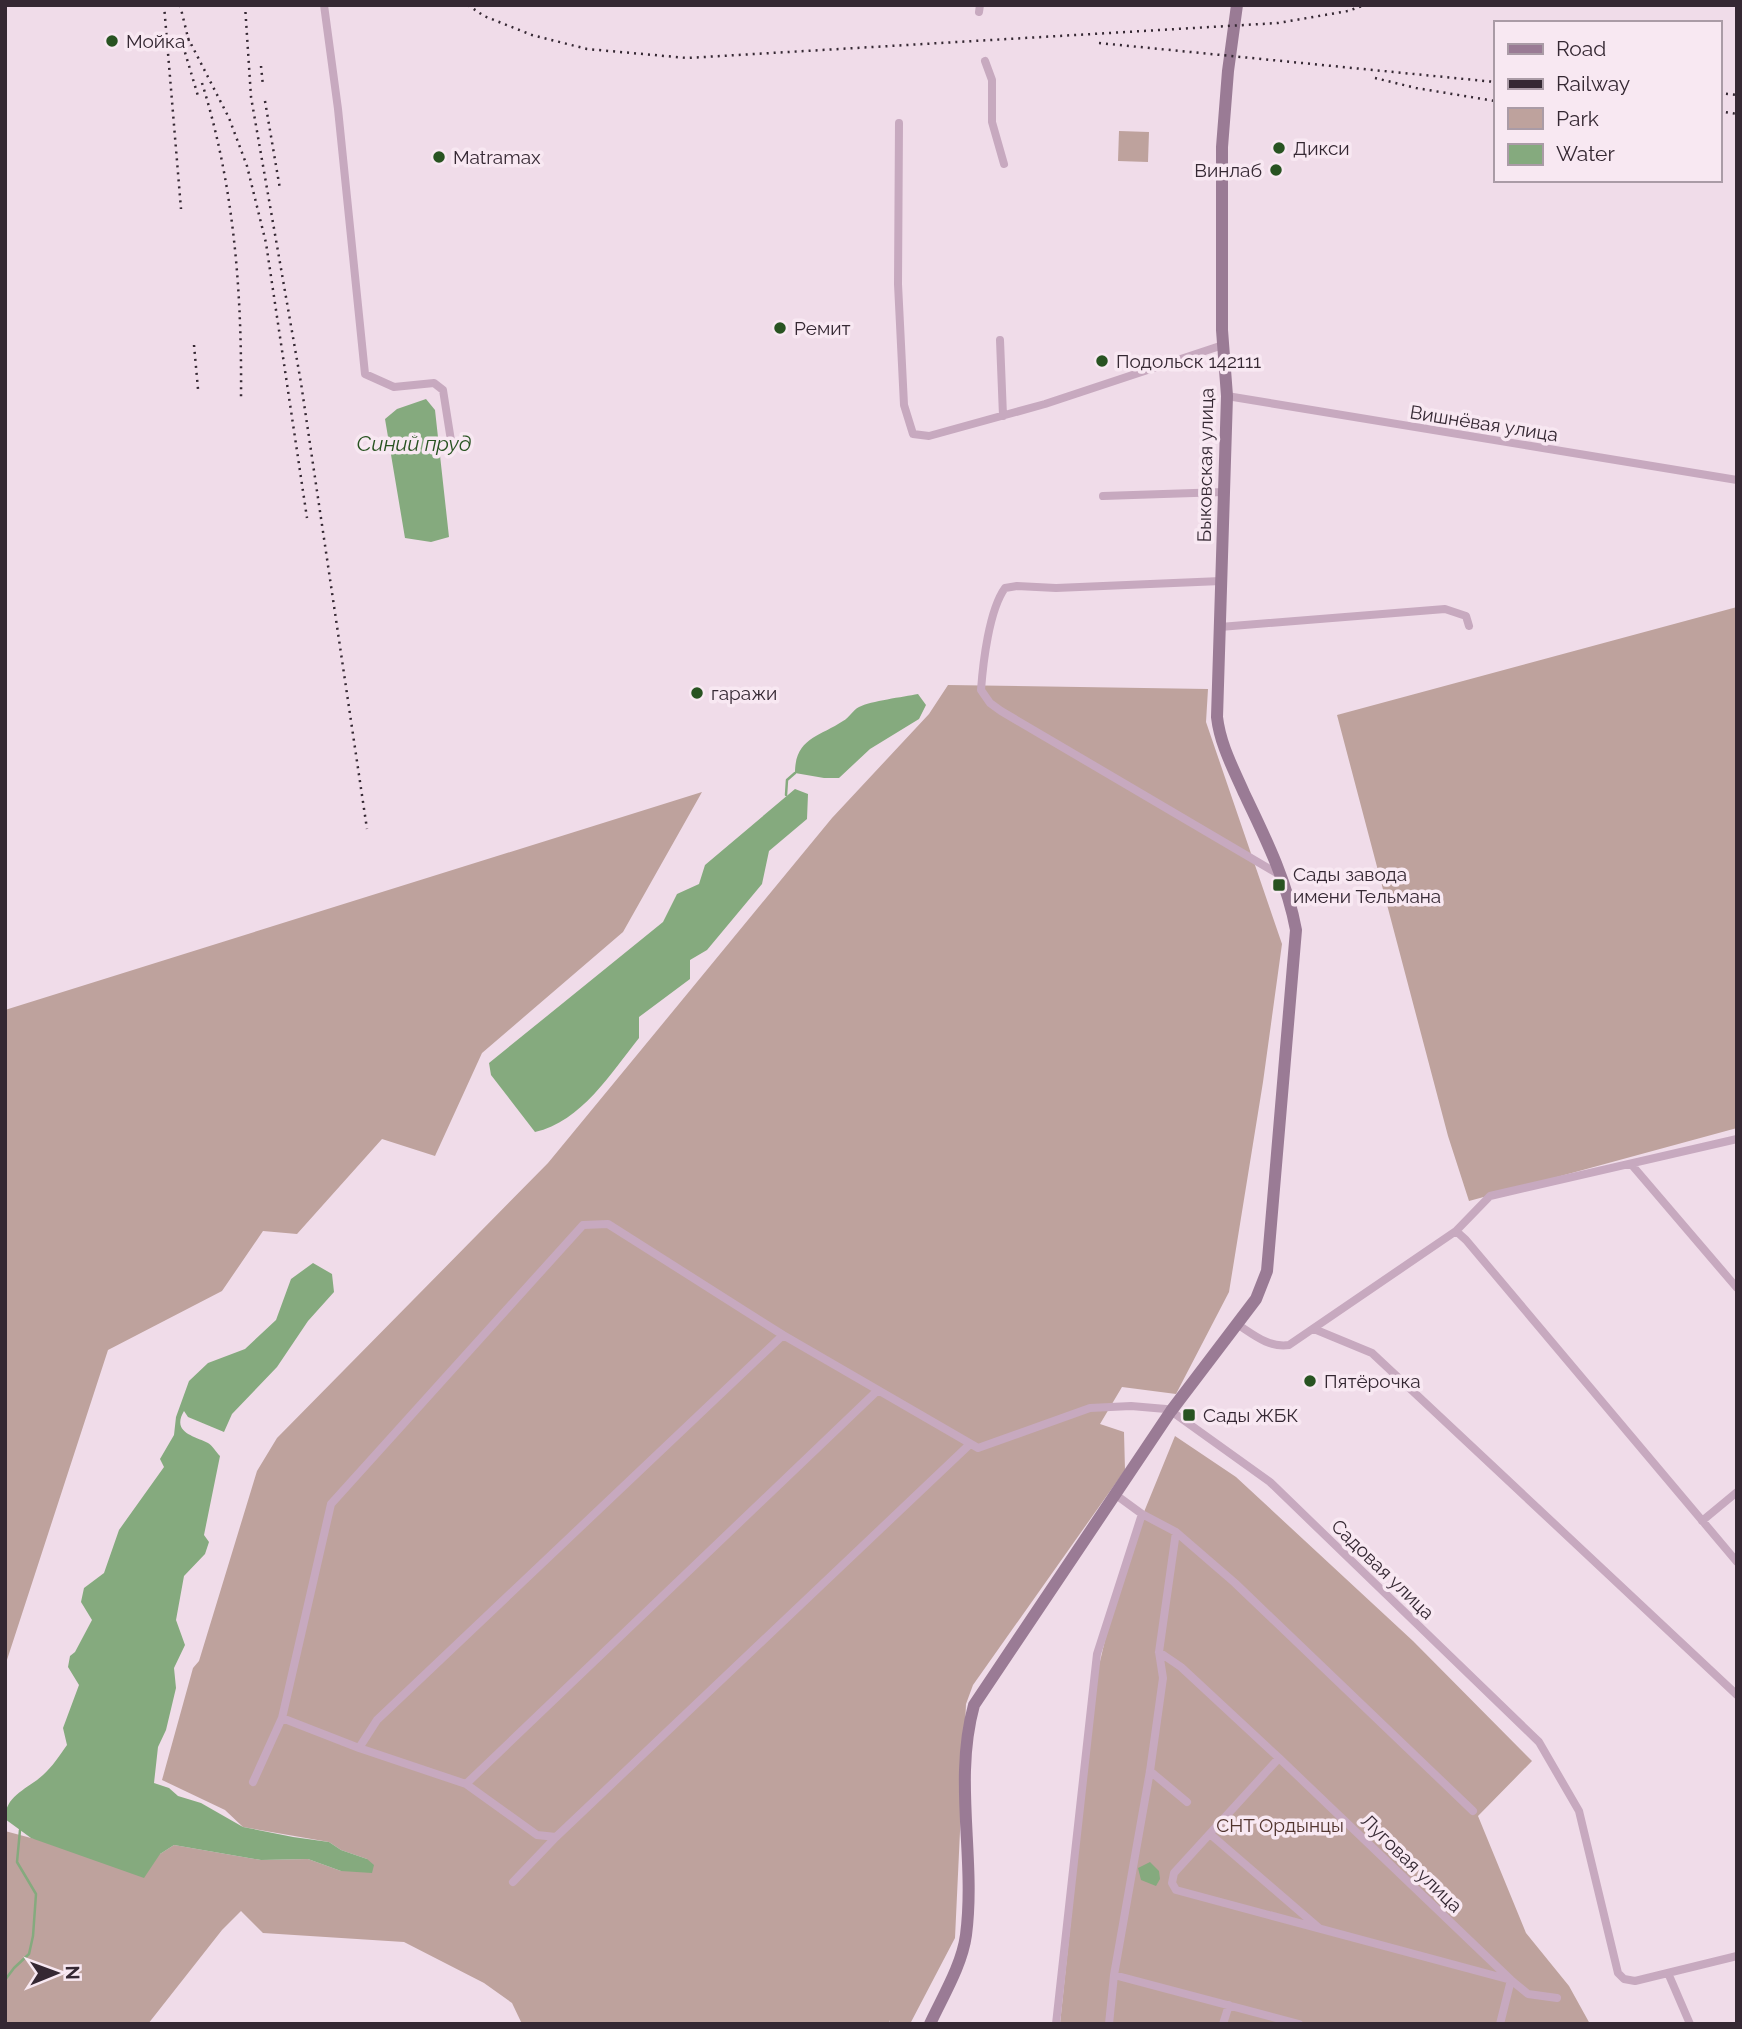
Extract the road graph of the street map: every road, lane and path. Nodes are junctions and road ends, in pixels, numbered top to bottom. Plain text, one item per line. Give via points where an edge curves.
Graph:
1 (324, 5) edge
2 (1237, 5) edge
3 (985, 61) dead end
4 (899, 124) dead end
5 (1004, 164) dead end
6 (1000, 340) dead end
7 (1223, 345) junction
8 (1227, 396) junction
9 (1003, 416) junction
10 (452, 447) dead end
11 (1737, 480) edge
12 (1224, 492) junction
13 (1103, 496) dead end
14 (1221, 581) junction
15 (1469, 626) dead end
16 (1220, 627) junction
17 (1280, 875) junction
18 (1737, 1139) edge
19 (1631, 1164) junction
20 (1455, 1231) junction
21 (1737, 1288) edge
22 (1237, 1324) junction
23 (1314, 1329) junction
24 (783, 1335) junction
25 (877, 1391) junction
26 (1171, 1411) junction
27 (970, 1445) junction
28 (1737, 1492) edge
29 (1116, 1495) junction
30 (1142, 1514) junction
31 (1702, 1521) junction
32 (1176, 1532) junction
33 (1737, 1562) edge
34 (1159, 1652) junction
35 (1737, 1695) edge
36 (282, 1718) junction
37 (359, 1748) junction
38 (1279, 1758) junction
39 (1150, 1771) junction
40 (253, 1782) dead end
41 (466, 1784) junction
42 (1187, 1801) dead end
43 (1473, 1811) dead end
44 (1210, 1834) junction
45 (556, 1837) junction
46 (513, 1881) dead end
47 (1320, 1929) junction
48 (1737, 1956) edge
49 (1668, 1973) junction
50 (1114, 1975) junction
51 (1511, 1980) junction
52 (1557, 1998) dead end
53 (1229, 2005) junction
54 (930, 2024) edge
55 (1056, 2024) edge
56 (1109, 2024) edge
57 (1223, 2024) edge
58 (1299, 2024) edge
59 (1500, 2024) edge
60 (1690, 2024) edge

1 - 10 street via 365,374 394,387 434,383 443,390
2 - 7 street, Быковская улица via 1223,128
3 - 5 street via 992,80 992,122
4 - 9 street via 898,284 904,404 913,434 929,436
6 - 9 street
7 - 8 street, Быковская улица
7 - 9 street
8 - 11 street, Вишнёвая улица
8 - 12 street, Быковская улица
12 - 13 street
12 - 14 street, Быковская улица
14 - 16 street, Быковская улица
14 - 17 street via 1005,589 990,628 981,690 1001,711
15 - 16 street via 1466,616 1445,609
16 - 17 street, Быковская улица via 1217,717 1225,752
17 - 22 street, Быковская улица via 1296,930 1270,1247 1256,1299
18 - 19 street
19 - 20 street via 1490,1196
19 - 21 street
20 - 23 street
20 - 31 street
22 - 23 street via 1278,1347
22 - 26 street, Быковская улица
23 - 35 street via 1372,1353
24 - 25 street
24 - 36 street via 608,1224 583,1225 331,1504
24 - 37 street via 377,1720
25 - 27 street
25 - 41 street
26 - 27 street via 1131,1406 1090,1408 978,1448
26 - 29 street, Быковская улица
26 - 49 street, Садовая улица via 1270,1482 1539,1742 1579,1811 1618,1973 1635,1981
27 - 45 street
28 - 31 street
29 - 30 street
29 - 54 street, Быковская улица via 974,1705 965,1750 965,1938
30 - 32 street
30 - 55 street via 1097,1654
31 - 33 street
32 - 34 street
32 - 43 street
34 - 38 street, Луговая улица
34 - 39 street via 1163,1678
36 - 37 street
36 - 40 street
37 - 41 street
38 - 44 street
38 - 51 street, Луговая улица
39 - 42 street
39 - 50 street
41 - 45 street via 537,1835
44 - 47 street
44 - 47 street via 1174,1873 1176,1890
45 - 46 street
47 - 51 street
48 - 49 street
49 - 60 street
50 - 53 street
50 - 56 street
51 - 52 street, Луговая улица via 1528,1994
51 - 59 street
53 - 57 street
53 - 58 street

